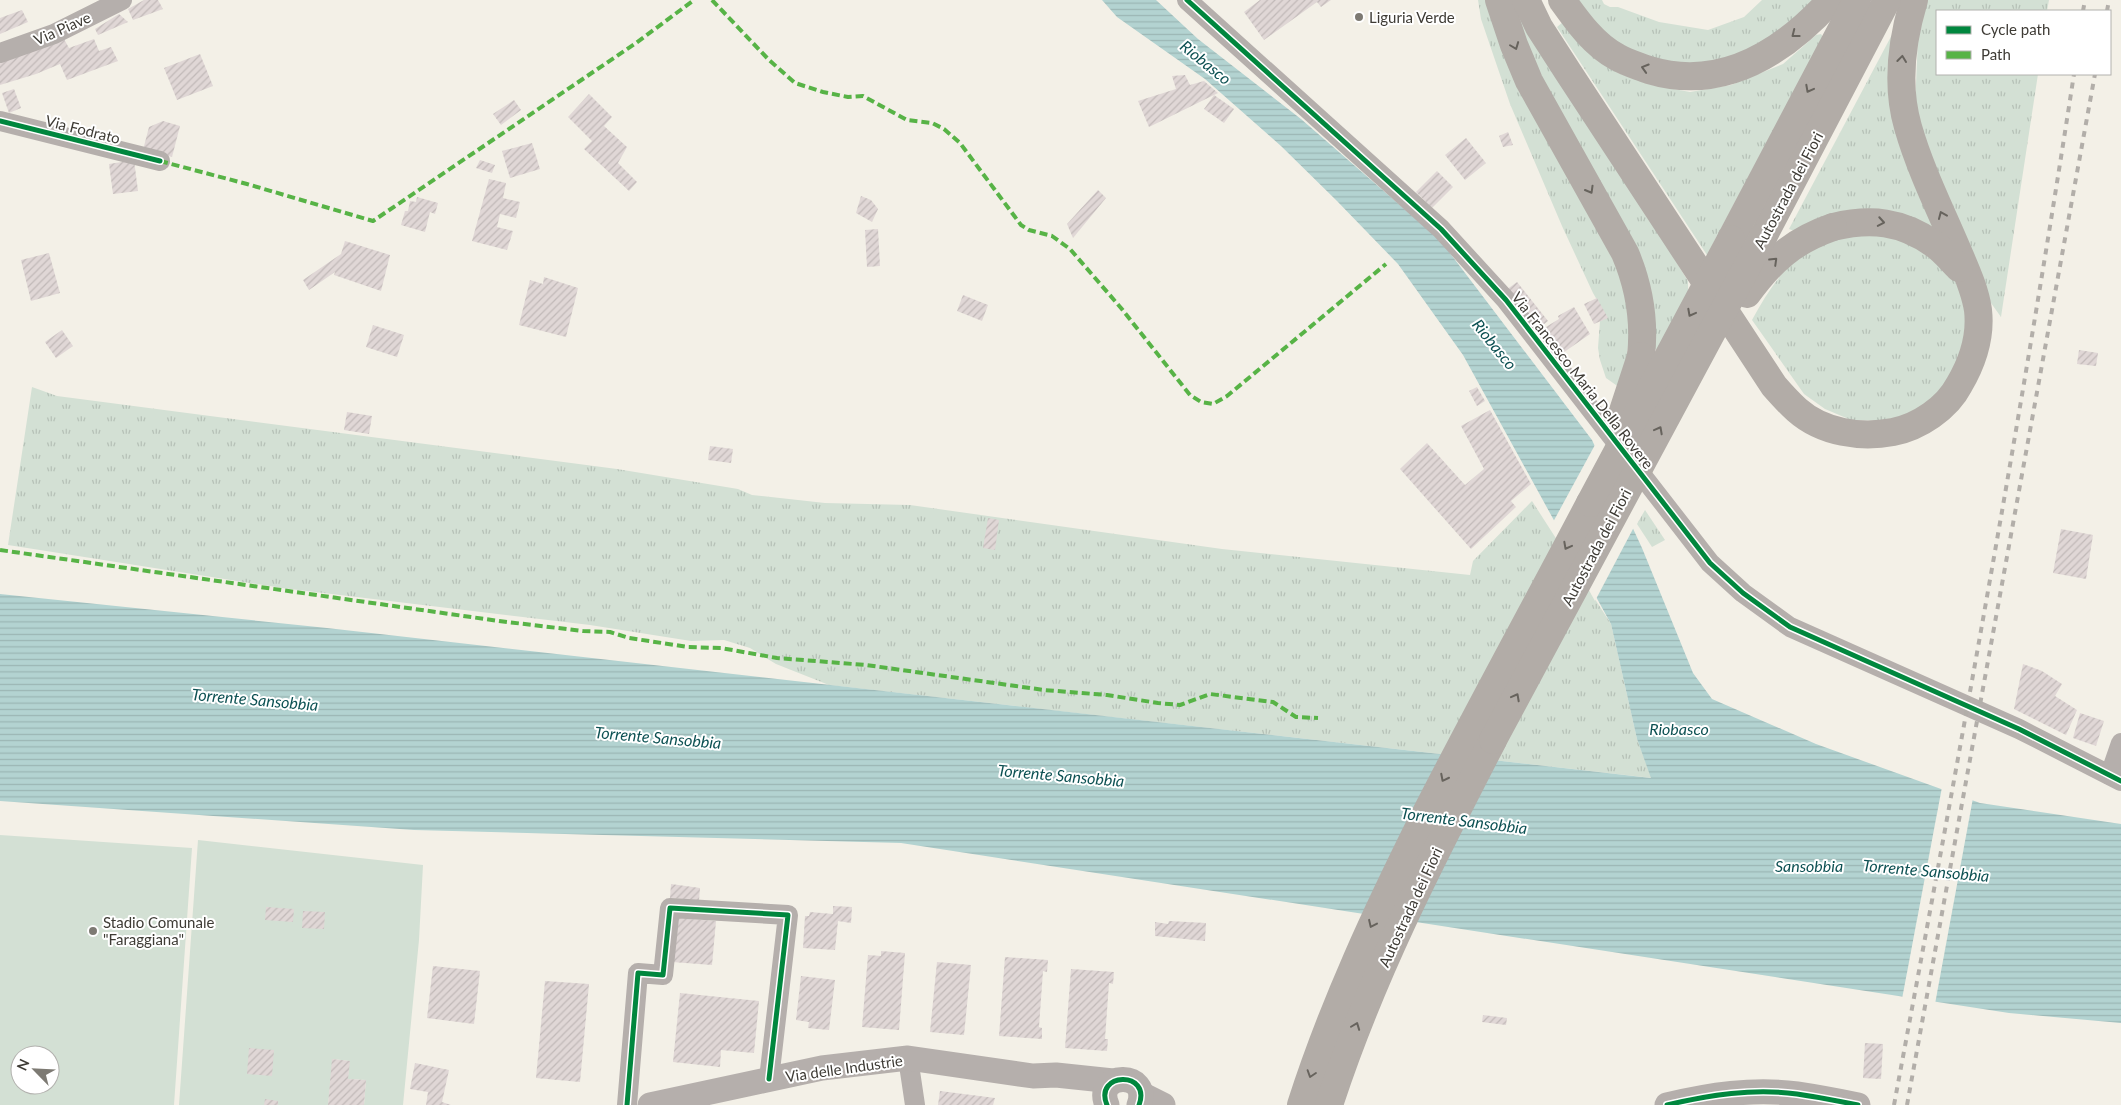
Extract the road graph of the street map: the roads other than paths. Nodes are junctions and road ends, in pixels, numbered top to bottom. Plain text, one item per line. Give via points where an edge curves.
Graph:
1 (122, 0) edge
2 (1187, 0) edge
3 (1499, 0) edge
4 (1526, 0) edge
5 (1562, 0) edge
6 (1831, 0) edge
7 (1857, 0) edge
8 (1887, 0) edge
9 (1914, 0) edge
10 (0, 53) edge
11 (0, 121) edge
12 (160, 162) dead end
13 (1968, 276) junction
14 (1692, 370) junction
15 (1590, 503) junction
16 (2118, 763) edge
17 (908, 1058) junction
18 (769, 1079) junction
19 (1109, 1096) edge
20 (1140, 1100) edge
21 (627, 1105) edge
22 (650, 1105) edge
23 (915, 1105) edge
24 (1163, 1105) edge
25 (1301, 1105) edge
26 (1329, 1105) edge
27 (1667, 1105) edge
28 (1858, 1105) edge

1 - 10 street, Via Piave via 54,34
2 - 16 street, Via Francesco Maria Della Rovere via 1441,229 1506,300 1710,563 1743,594 1790,627 1993,718
3 -> 15 highway, bridge via 1529,81 1635,276 1643,339 1641,356
4 - 13 highway via 1539,27 1774,386 1798,411 1839,432 1866,435 1894,432 1940,410 1956,391 1970,366 1977,341 1978,310
6 -> 5 highway via 1804,27 1755,61 1711,75 1687,77 1662,74 1617,57 1578,24
7 -> 15 highway, Autostrada dei Fiori, bridge
8 - 14 highway, Autostrada dei Fiori, bridge
13 -> 9 highway via 1907,126 1901,67
11 - 12 street, Via Fodrato
14 -> 13 highway, bridge via 1765,269 1812,234 1853,222 1875,221 1902,227 1934,244
26 -> 14 highway, Autostrada dei Fiori, bridge via 1369,994 1439,844
15 -> 25 highway, Autostrada dei Fiori via 1466,734 1391,884 1342,991
17 - 18 street, Via delle Industrie via 822,1068
17 - 19 street, Via delle Industrie via 1040,1076
17 - 23 street
18 - 21 street via 788,915 670,908 663,976 638,973
18 - 22 street, Via delle Industrie
19 - 20 street, Via delle Industrie via 1125,1078 1136,1084
20 - 24 street
27 - 28 street via 1703,1096 1752,1092 1796,1094

